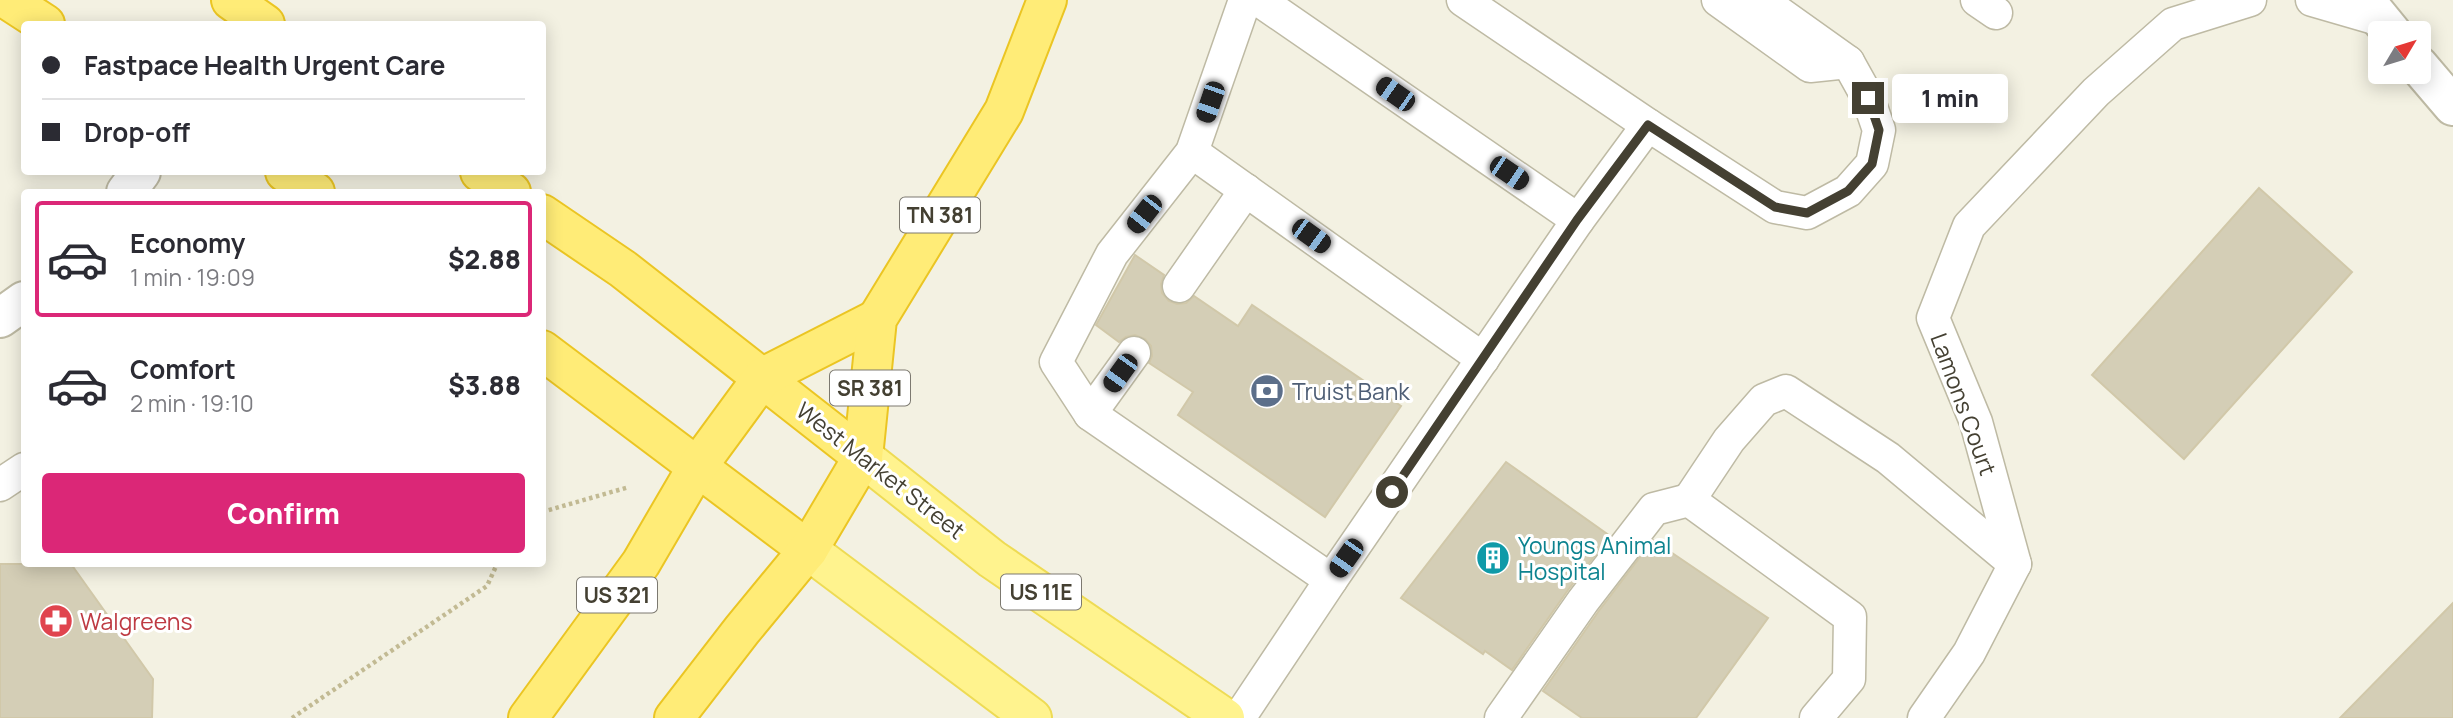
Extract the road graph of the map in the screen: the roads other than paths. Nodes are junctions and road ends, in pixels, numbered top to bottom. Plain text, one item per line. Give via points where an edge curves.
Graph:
1 (8, 0) edge
2 (1047, 0) edge
3 (1245, 0) edge
4 (1259, 0) edge
5 (1464, 0) edge
6 (1717, 0) edge
7 (1761, 0) edge
8 (2249, 0) edge
9 (2312, 0) edge
10 (2380, 18) edge
11 (40, 21) edge
12 (1848, 62) junction
13 (2431, 80) edge
14 (2453, 106) edge
15 (1648, 125) junction
16 (1192, 152) junction
17 (139, 175) edge
18 (290, 175) edge
19 (485, 175) edge
20 (127, 189) edge
21 (310, 189) edge
22 (506, 189) edge
23 (1246, 190) junction
24 (546, 217) edge
25 (1577, 220) junction
26 (1180, 286) dead end
27 (21, 302) edge
28 (0, 318) edge
29 (877, 319) junction
30 (546, 353) edge
31 (1135, 353) dead end
32 (1483, 359) junction
33 (763, 377) junction
34 (1090, 414) junction
35 (863, 457) junction
36 (698, 467) junction
37 (21, 471) edge
38 (0, 485) edge
39 (1689, 500) junction
40 (808, 550) junction
41 (2015, 564) junction
42 (1331, 580) junction
43 (528, 718) edge
44 (674, 718) edge
45 (1032, 718) edge
46 (1225, 718) edge
47 (1239, 718) edge
48 (1501, 718) edge
49 (1816, 718) edge
50 (1924, 718) edge

1 - 11 highway
2 - 29 highway, TN 381 via 1004,111
3 - 16 lane
4 - 25 lane
5 - 15 lane
6 - 12 lane via 1810,66
7 - 12 lane
8 - 41 lane, Lamons Court via 2173,24 2096,92 1969,226 1933,318 1976,422
9 - 10 lane
12 - 15 lane via 1879,130 1872,164 1848,191 1807,213 1775,207
13 - 14 street
15 - 25 lane
16 - 23 lane
16 - 34 lane via 1112,254 1056,362
17 - 20 street
18 - 21 highway
19 - 22 highway
23 - 26 lane
23 - 32 lane
24 - 33 highway, West Market Street / US 11E via 623,269
25 - 32 lane
27 - 28 street
29 - 33 highway
29 - 35 highway, SR 381
30 - 36 highway
31 - 34 lane
32 - 42 lane
33 - 35 highway, West Market Street / US 11E
33 - 36 highway
34 - 42 lane
35 - 40 highway
35 - 46 main road, West Market Street / US 11E via 992,559
36 - 40 highway
36 - 43 highway, US 321 via 641,563
37 - 38 lane
39 - 41 lane via 1729,440 1764,400 1786,391 1888,458
39 - 48 lane via 1654,509
39 - 49 lane via 1850,617 1849,678
40 - 44 highway
40 - 45 main road
41 - 50 lane via 1969,653
42 - 47 lane

